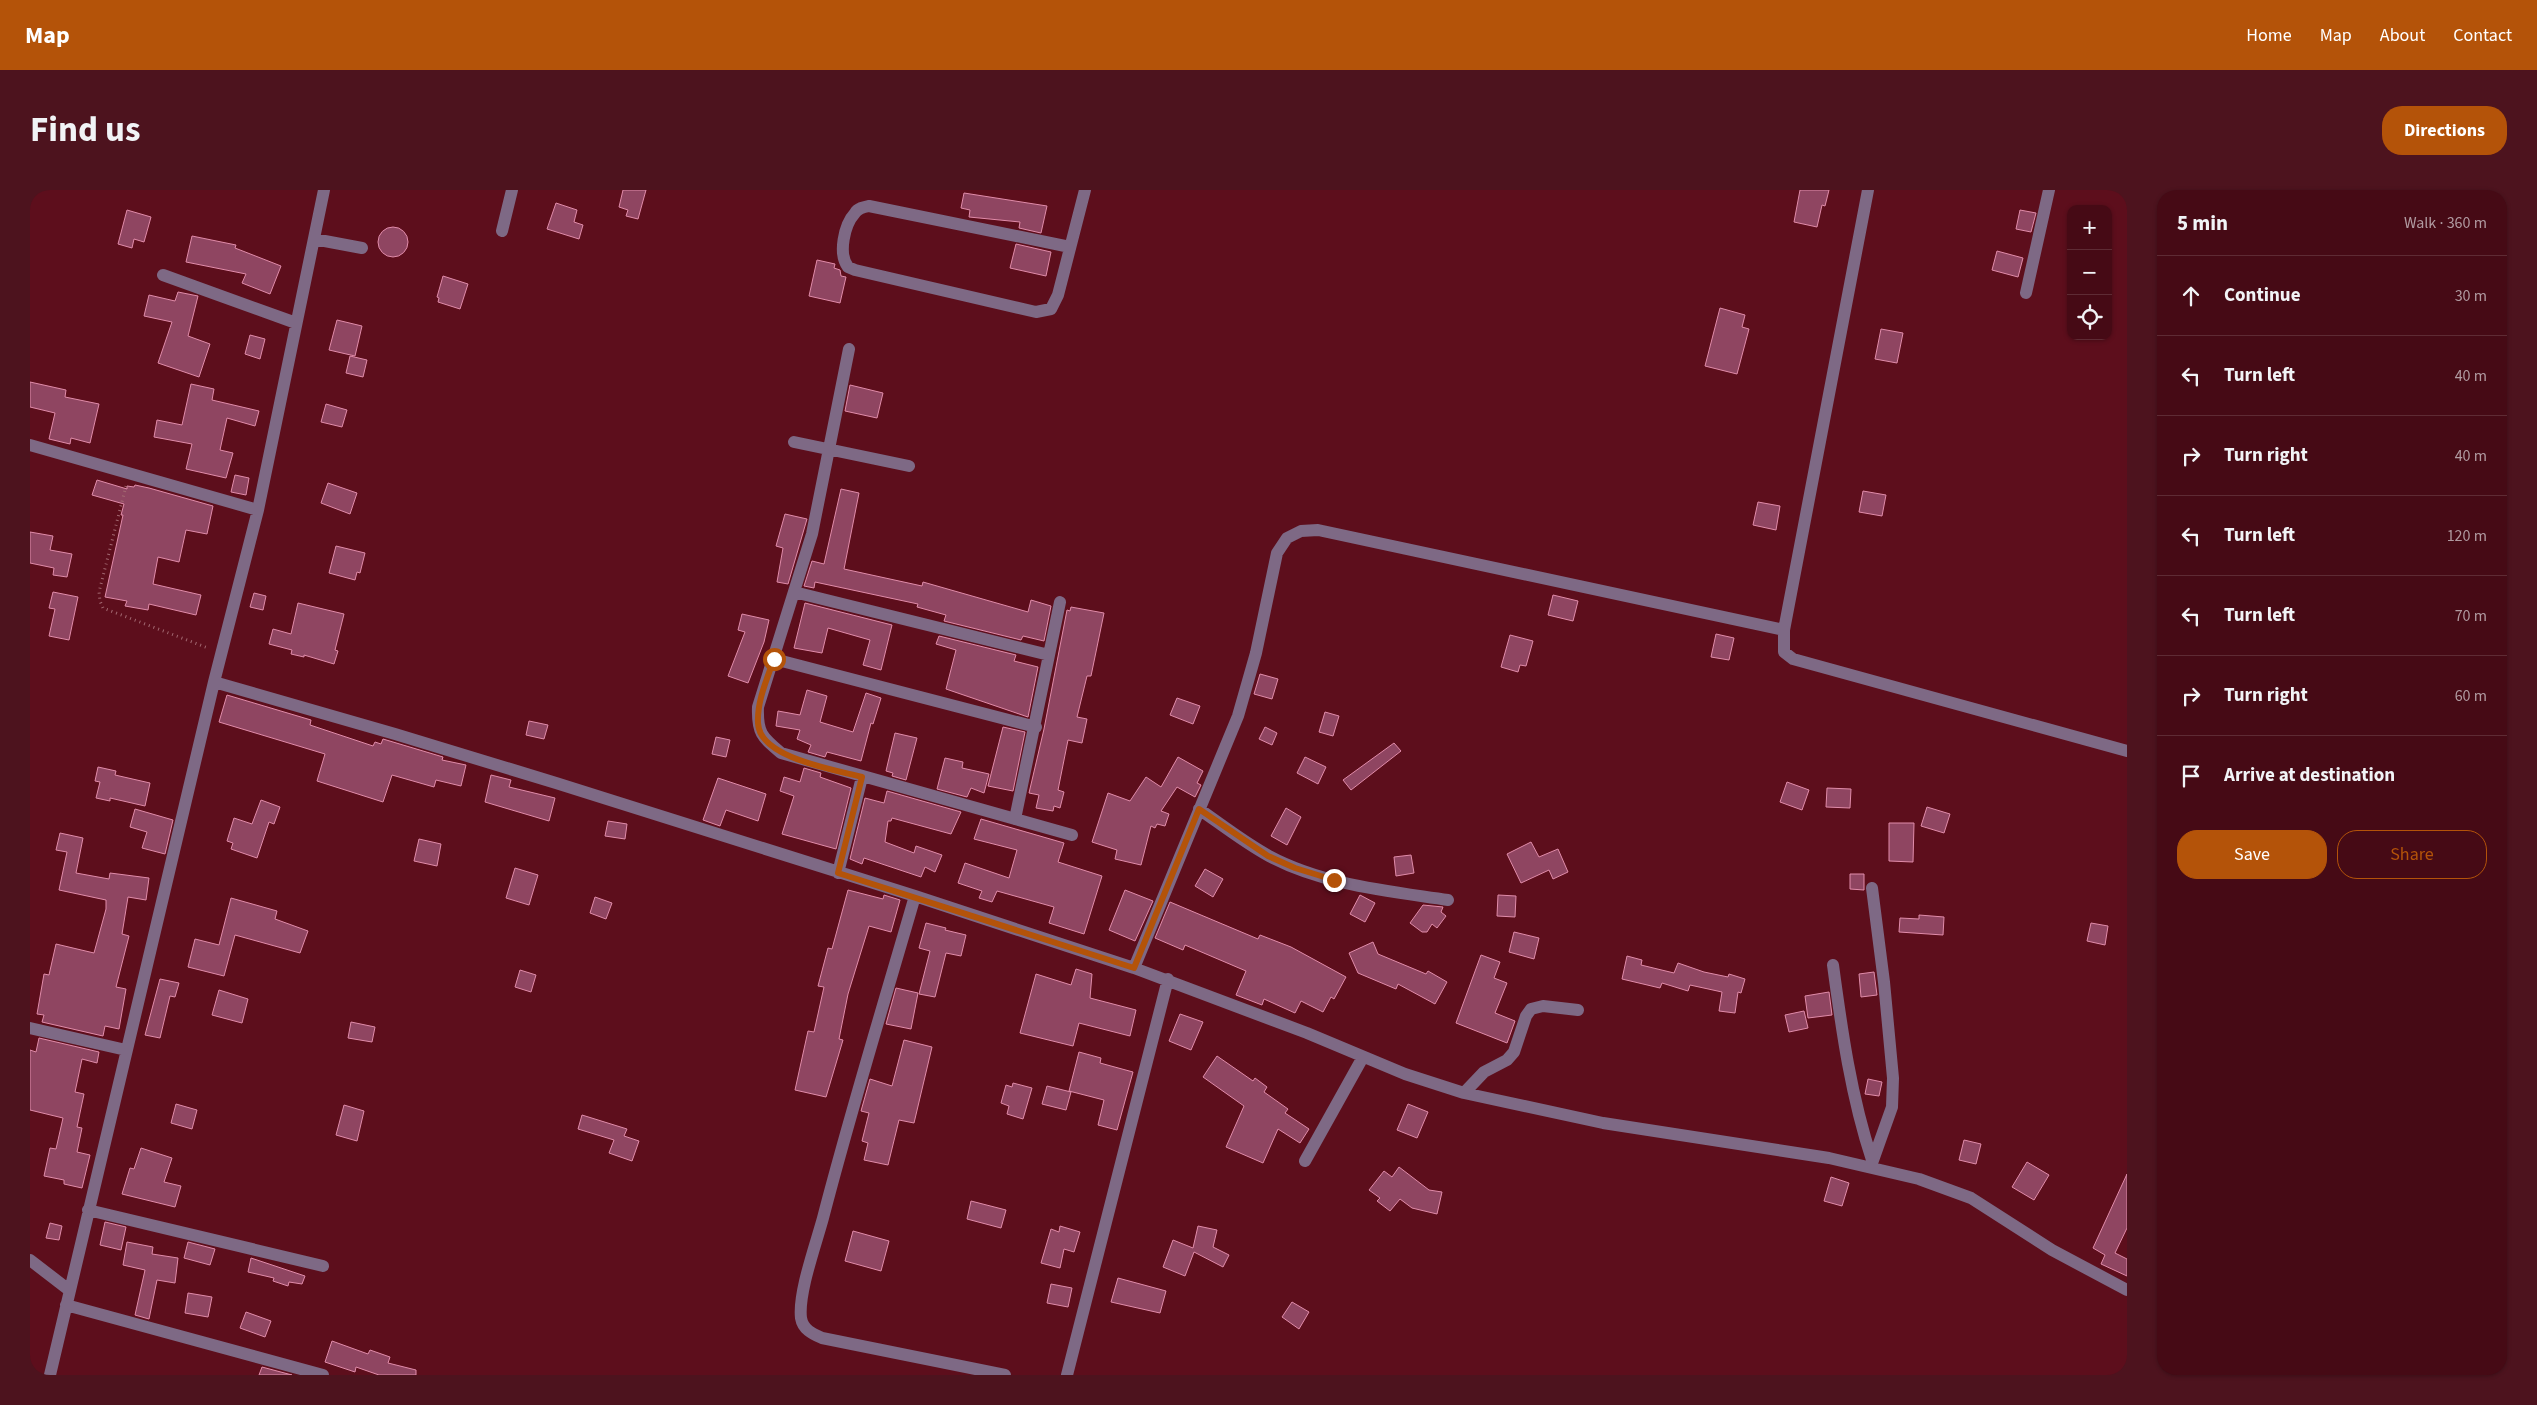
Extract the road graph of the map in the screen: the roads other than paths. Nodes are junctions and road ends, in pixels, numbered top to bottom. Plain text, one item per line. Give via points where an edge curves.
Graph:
1 (324, 190) edge
2 (512, 190) edge
3 (1085, 190) edge
4 (1868, 190) edge
5 (2049, 190) edge
6 (502, 231) dead end
7 (314, 239) junction
8 (1070, 247) junction
9 (362, 248) dead end
10 (163, 275) dead end
11 (2026, 293) dead end
12 (296, 324) junction
13 (849, 349) dead end
14 (794, 442) dead end
15 (30, 445) edge
16 (829, 449) junction
17 (909, 466) dead end
18 (258, 510) junction
19 (794, 592) junction
20 (1060, 602) dead end
21 (1784, 630) junction
22 (1049, 655) junction
23 (774, 659) junction
24 (214, 682) junction
25 (1036, 727) junction
26 (2127, 752) edge
27 (862, 777) junction
28 (1199, 809) junction
29 (1016, 819) junction
30 (1072, 835) dead end
31 (838, 873) junction
32 (1872, 888) dead end
33 (915, 896) junction
34 (1448, 900) dead end
35 (1833, 965) dead end
36 (1134, 968) junction
37 (1168, 980) junction
38 (1578, 1010) dead end
39 (30, 1028) edge
40 (126, 1050) junction
41 (1363, 1057) junction
42 (1464, 1093) junction
43 (1305, 1160) dead end
44 (1871, 1163) junction
45 (88, 1210) junction
46 (30, 1260) edge
47 (322, 1266) dead end
48 (69, 1290) junction
49 (2127, 1290) edge
50 (66, 1305) junction
51 (50, 1375) edge
52 (323, 1375) edge
53 (1005, 1375) edge
54 (1067, 1375) edge

1 - 7 street
2 - 6 street
3 - 8 street
4 - 21 street
5 - 11 street
7 - 9 street
7 - 12 street
8 - 8 street via 1055,303 1051,309 1036,312 855,270 848,267 843,256 850,221 855,212 869,206
10 - 12 street
12 - 18 street
13 - 16 street
14 - 16 street
15 - 18 street
16 - 17 street
16 - 19 street via 812,534
18 - 24 street
19 - 22 street
19 - 23 street
20 - 22 street
21 - 26 street via 1784,652 1793,659
21 - 28 street via 1318,530 1301,531 1288,538 1277,553 1256,653 1238,716
22 - 25 street
23 - 25 street
23 - 27 street via 758,707 757,725 764,738 781,753
24 - 31 street via 405,737
24 - 40 street
25 - 29 street
27 - 29 street
27 - 31 street
28 - 34 street via 1268,856 1295,868 1372,888
28 - 36 street
29 - 30 street
31 - 33 street
32 - 44 street via 1893,1078 1892,1107
33 - 36 street
33 - 53 street via 835,1170 808,1275 801,1320 806,1330 822,1338
35 - 44 street via 1857,1116
36 - 37 street
37 - 41 street
37 - 54 street
38 - 42 street via 1543,1006 1531,1009 1514,1052 1507,1060 1484,1072
39 - 40 street
40 - 45 street
41 - 42 street
41 - 43 street
42 - 44 street via 1603,1123
44 - 49 street via 1971,1198 2052,1250
45 - 47 street
45 - 48 street
46 - 48 street
48 - 50 street
50 - 51 street
50 - 52 street

